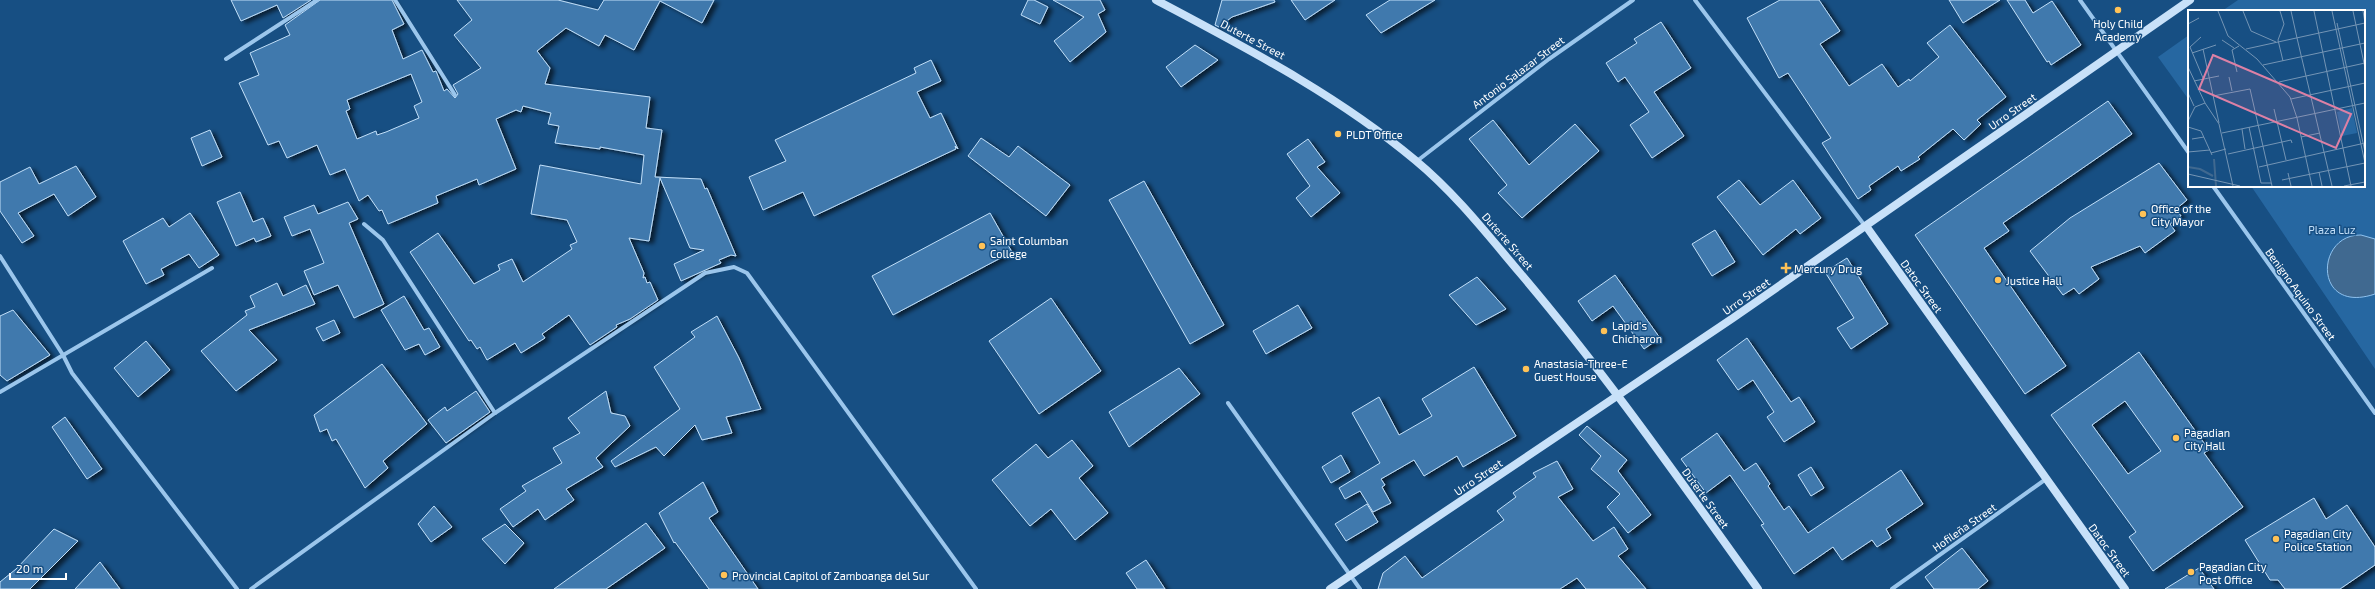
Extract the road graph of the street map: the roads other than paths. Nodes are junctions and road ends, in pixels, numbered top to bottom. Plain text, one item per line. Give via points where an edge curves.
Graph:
1 (316, 0) edge
2 (395, 0) edge
3 (1156, 0) edge
4 (1633, 0) edge
5 (1695, 0) edge
6 (2080, 0) edge
7 (2190, 0) edge
8 (2116, 52) junction
9 (226, 59) dead end
10 (455, 95) dead end
11 (2188, 152) edge
12 (1417, 161) junction
13 (2214, 187) edge
14 (364, 224) dead end
15 (1866, 226) junction
16 (0, 256) edge
17 (212, 268) dead end
18 (63, 355) junction
19 (0, 392) edge
20 (1619, 395) junction
21 (1228, 403) dead end
22 (2375, 412) edge
23 (495, 413) junction
24 (2046, 479) junction
25 (1350, 576) junction
26 (237, 589) edge
27 (251, 589) edge
28 (976, 589) edge
29 (1330, 589) edge
30 (1360, 589) edge
31 (1758, 589) edge
32 (1892, 589) edge
33 (2125, 589) edge

1 - 9 street
2 - 10 street
3 - 12 street, Duterte Street via 1273,62 1334,100
4 - 12 street, Antonio Salazar Street via 1549,59
5 - 15 street, Datoc Street
6 - 8 street
7 - 8 street, Urro Street
8 - 11 street
8 - 15 street, Urro Street
12 - 20 street, Duterte Street via 1452,194 1483,229
13 - 22 street, Benigno Aquino Street
14 - 23 street via 383,240
15 - 20 street, Urro Street
15 - 24 street, Datoc Street
16 - 18 street
17 - 18 street
18 - 19 street
18 - 26 street via 72,373
20 - 25 street, Urro Street
20 - 31 street, Duterte Street
21 - 25 street
23 - 27 street
23 - 28 street via 705,273 734,267 747,273
24 - 32 street, Hofileña Street
24 - 33 street, Datoc Street
25 - 29 street, Urro Street
25 - 30 street

